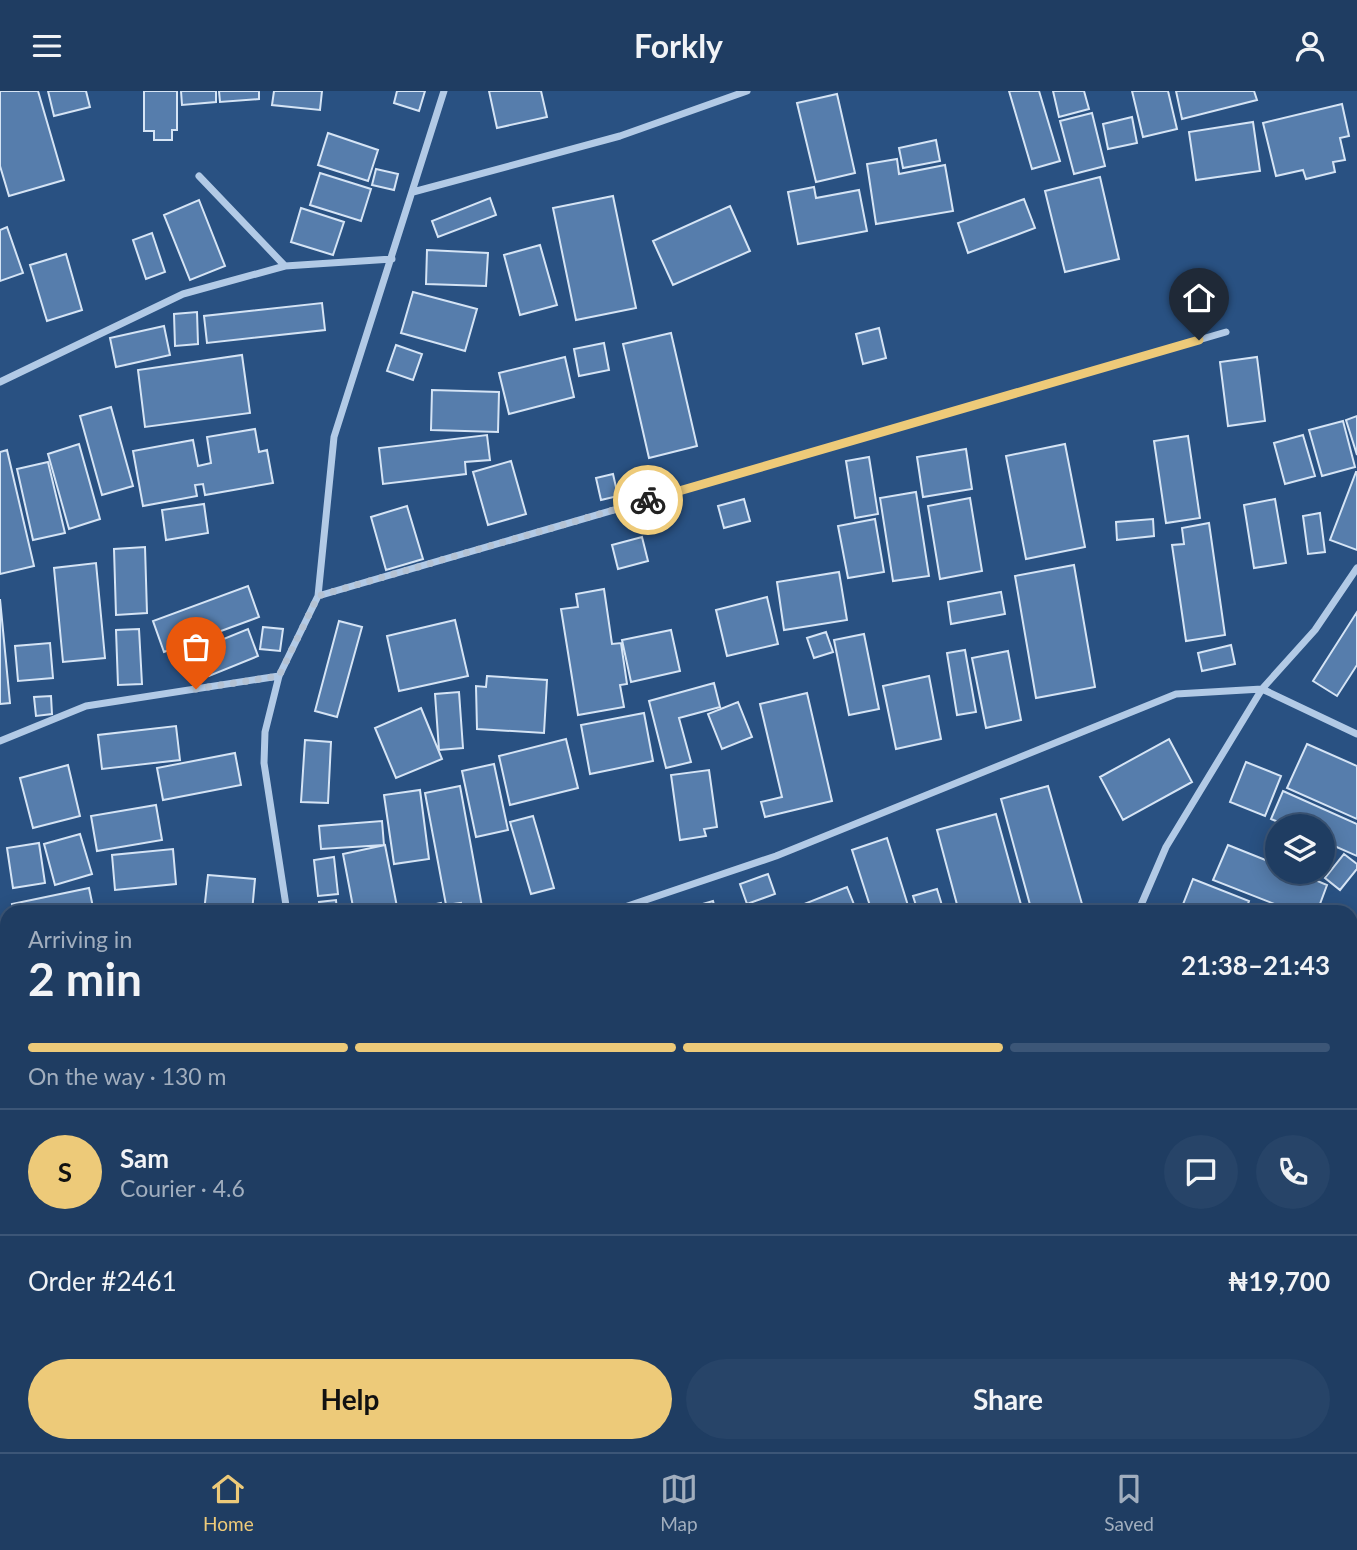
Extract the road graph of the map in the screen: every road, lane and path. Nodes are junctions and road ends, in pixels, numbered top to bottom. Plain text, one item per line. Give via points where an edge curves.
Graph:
1 (444, 91) edge
2 (747, 91) edge
3 (199, 176) dead end
4 (413, 192) junction
5 (392, 259) junction
6 (285, 266) junction
7 (1226, 332) dead end
8 (0, 382) edge
9 (1357, 568) edge
10 (318, 596) junction
11 (279, 676) junction
12 (1262, 689) junction
13 (1357, 734) edge
14 (0, 741) edge
15 (287, 905) edge
16 (631, 905) edge
17 (1141, 905) edge

1 - 4 street
2 - 4 street via 620,136
3 - 6 street
4 - 5 street
5 - 6 street
5 - 10 street via 334,437
6 - 8 street via 183,294
7 - 10 street
9 - 12 street via 1315,629
10 - 11 street
11 - 14 street via 86,706
11 - 15 street via 265,732 264,763
12 - 13 street
12 - 16 street via 1176,694 776,856
12 - 17 street via 1166,847

